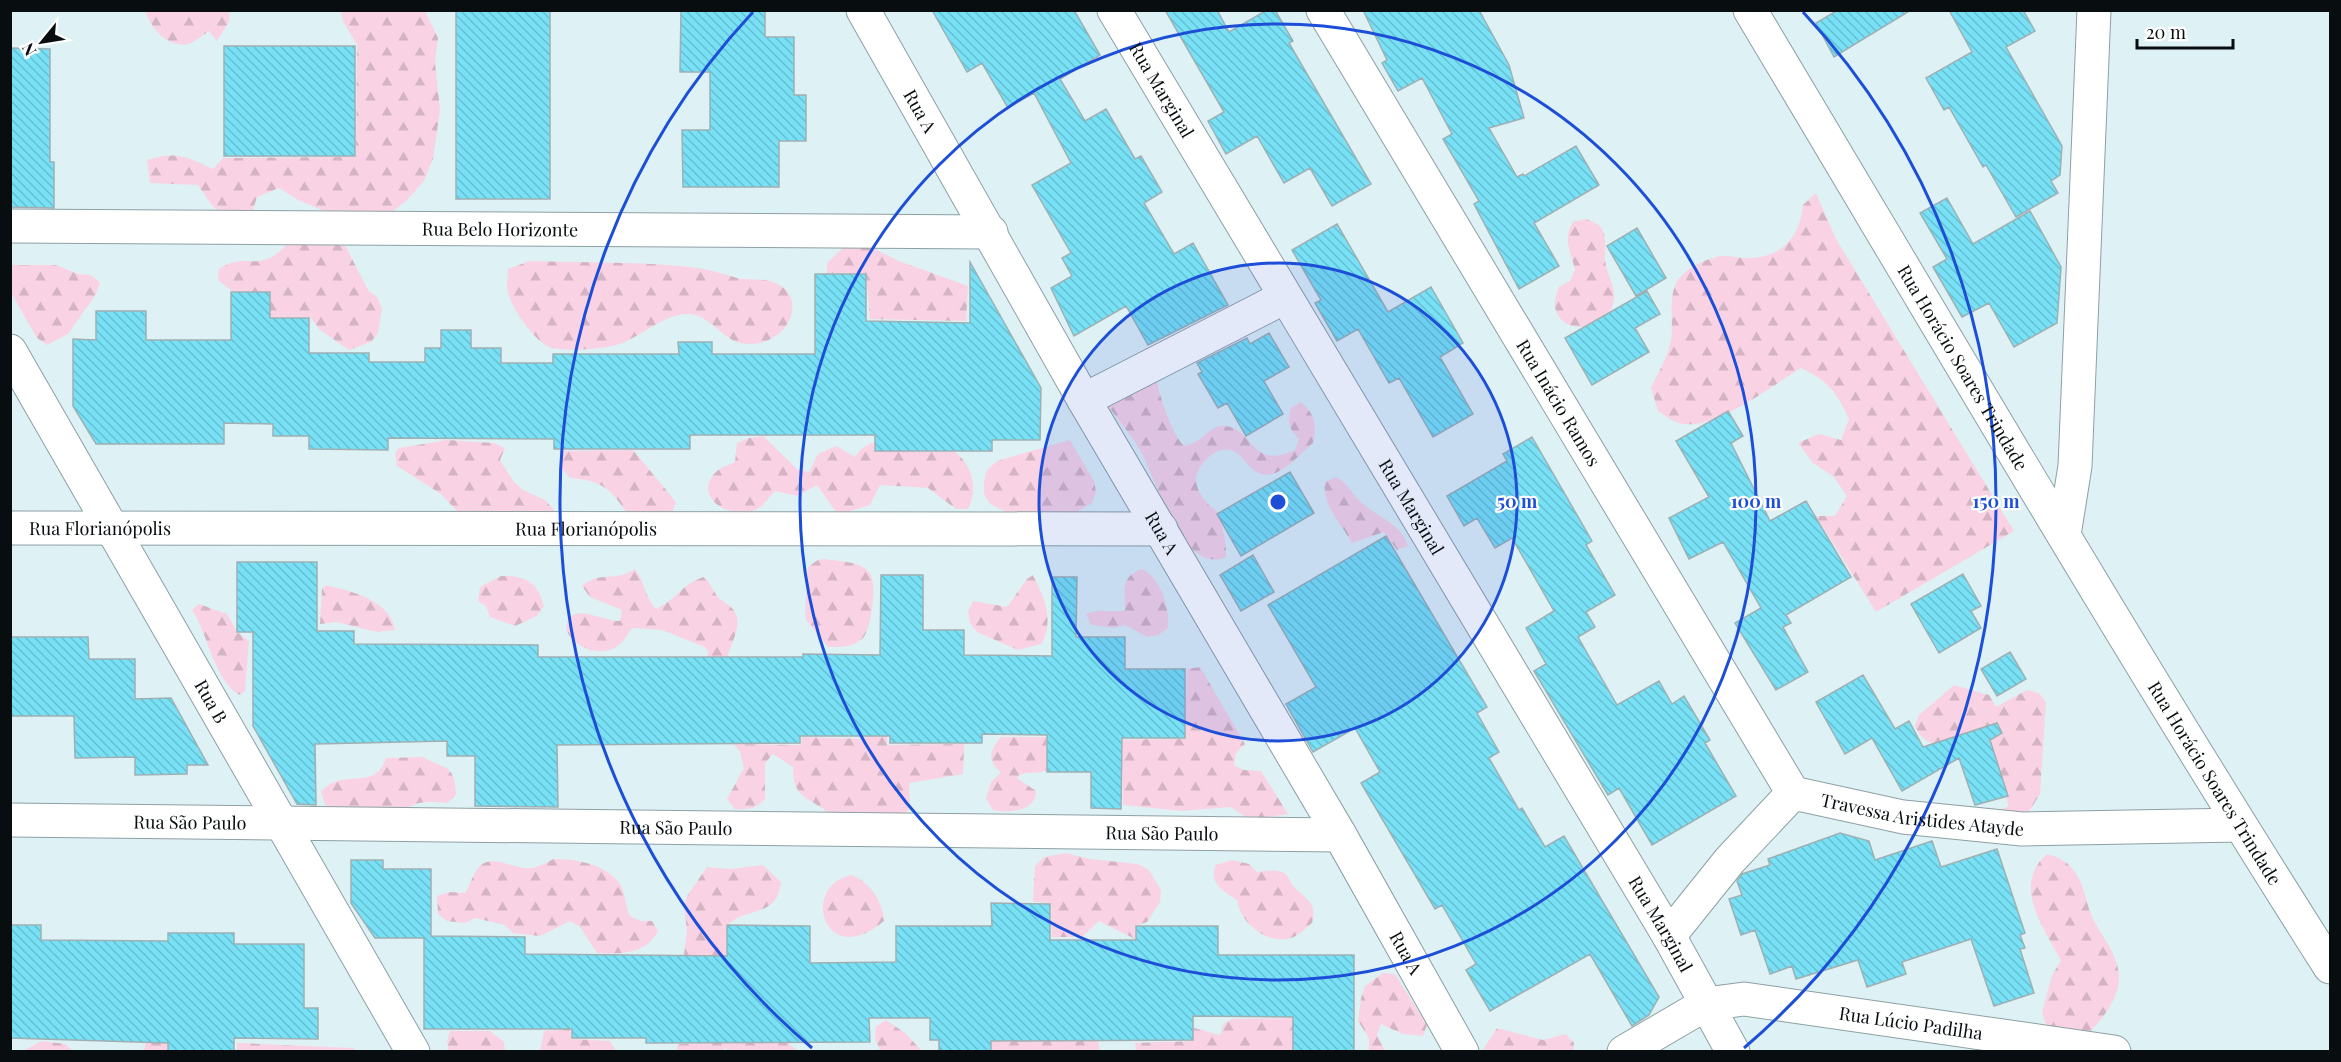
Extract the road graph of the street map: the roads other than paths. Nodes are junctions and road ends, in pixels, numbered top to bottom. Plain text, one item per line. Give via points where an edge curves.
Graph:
1 (863, 10) edge
2 (1114, 10) edge
3 (1323, 10) edge
4 (1750, 10) edge
5 (2094, 10) edge
6 (10, 226) edge
7 (991, 232) junction
8 (1285, 297) junction
9 (10, 351) edge
10 (1084, 400) junction
11 (112, 527) junction
12 (10, 528) edge
13 (1161, 529) junction
14 (2064, 535) junction
15 (1793, 793) junction
16 (10, 820) edge
17 (280, 821) junction
18 (2240, 825) junction
19 (1340, 835) junction
20 (1669, 936) junction
21 (2331, 967) edge
22 (1706, 1004) junction
23 (413, 1052) edge
24 (1462, 1052) edge
25 (1624, 1052) edge
26 (1733, 1052) edge
27 (2114, 1052) edge

1 - 7 street, Rua A
2 - 8 street, Rua Marginal
3 - 15 street, Rua Inácio Ramos
4 - 14 street, Rua Horácio Soares Trindade
5 - 14 street via 2075,466
6 - 7 street, Rua Belo Horizonte
7 - 10 street, Rua A
8 - 10 street
8 - 20 street, Rua Marginal
9 - 11 street, Rua B
10 - 13 street, Rua A
11 - 12 street, Rua Florianópolis
11 - 13 street, Rua Florianópolis
11 - 17 street, Rua B
13 - 19 street, Rua A
14 - 18 street, Rua Horácio Soares Trindade
15 - 18 street, Travessa Aristides Atayde via 1903,818 2022,829
15 - 20 street, Travessa Aristides Atayde via 1730,860
16 - 17 street, Rua São Paulo
17 - 19 street, Rua São Paulo
17 - 23 street, Rua B
18 - 21 street, Rua Horácio Soares Trindade
19 - 24 street, Rua A
20 - 22 street, Rua Marginal
22 - 25 street
22 - 26 street, Rua Marginal
22 - 27 street, Rua Lúcio Padilha via 1744,999

